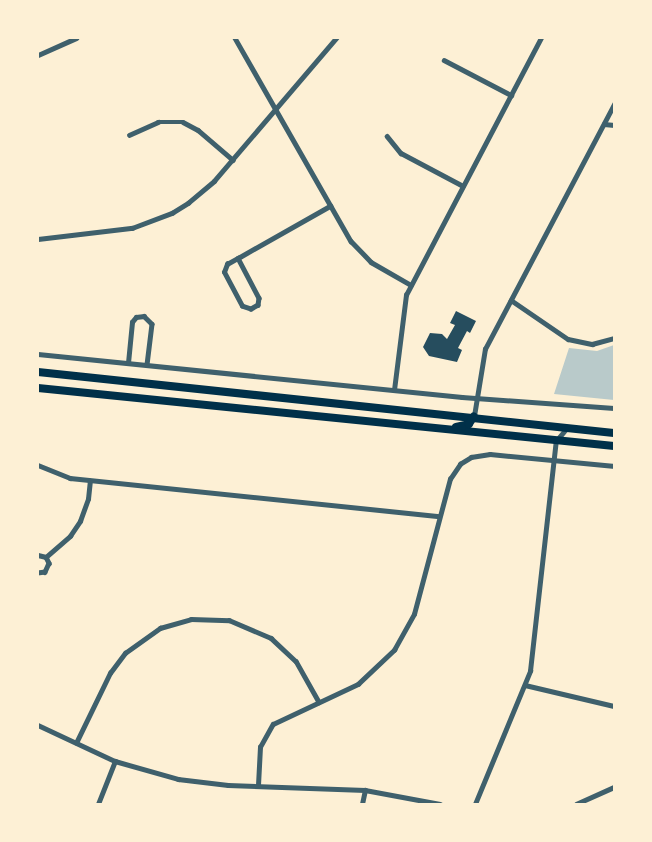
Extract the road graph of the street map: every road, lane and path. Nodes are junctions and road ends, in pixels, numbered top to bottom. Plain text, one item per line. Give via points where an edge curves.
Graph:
1 (76, 38) edge
2 (236, 38) edge
3 (336, 38) edge
4 (542, 38) edge
5 (38, 55) edge
6 (444, 60) dead end
7 (511, 95) junction
8 (615, 104) edge
9 (276, 109) junction
10 (604, 124) junction
11 (615, 125) edge
12 (129, 135) dead end
13 (387, 136) dead end
14 (233, 160) junction
15 (463, 186) junction
16 (330, 206) junction
17 (38, 238) edge
18 (238, 258) junction
19 (411, 285) junction
20 (511, 300) junction
21 (615, 338) edge
22 (38, 354) edge
23 (128, 363) junction
24 (147, 365) junction
25 (38, 372) edge
26 (38, 388) edge
27 (394, 390) junction
28 (477, 398) junction
29 (615, 408) edge
30 (474, 416) junction
31 (449, 428) junction
32 (567, 428) junction
33 (615, 433) edge
34 (556, 441) junction
35 (615, 446) edge
36 (554, 460) junction
37 (38, 465) edge
38 (615, 466) edge
39 (90, 480) junction
40 (439, 516) junction
41 (38, 555) edge
42 (46, 557) junction
43 (38, 573) edge
44 (525, 685) junction
45 (319, 702) junction
46 (615, 706) edge
47 (38, 725) edge
48 (76, 743) junction
49 (115, 761) junction
50 (258, 786) junction
51 (615, 787) edge
52 (365, 790) junction
53 (98, 804) edge
54 (362, 804) edge
55 (440, 804) edge
56 (475, 804) edge
57 (576, 804) edge

1 - 5 street
2 - 9 street
3 - 9 street
4 - 7 street
6 - 7 street
7 - 15 street
8 - 10 street
9 - 14 street
9 - 16 street
10 - 11 street
10 - 20 street
12 - 14 street via 167,120 183,122
13 - 15 street via 401,153
14 - 17 street via 188,203 151,222 117,231
15 - 19 street
16 - 18 street
16 - 19 street via 357,248 387,273
18 - 18 street via 259,298 251,309 242,306 224,272 227,264
19 - 27 street via 402,317
20 - 21 street via 558,334 576,342 591,344
20 - 28 street via 482,357
22 - 23 street
23 - 24 street
23 - 24 street via 132,322 136,316 144,316 152,324
24 - 27 street
25 - 30 highway
26 - 31 highway
27 - 28 street
28 - 29 street
28 - 30 street
30 - 31 highway via 469,424
30 - 32 highway
31 - 34 highway
32 - 33 highway
32 - 34 street
34 - 35 highway
34 - 36 street
36 - 38 street
36 - 40 street via 490,454 471,457 454,471
36 - 44 street via 534,650
37 - 39 street via 57,474
39 - 40 street
39 - 42 street via 80,521 70,536
40 - 45 street via 414,614 394,650 358,684
41 - 42 street
42 - 43 street via 48,569
44 - 46 street
44 - 56 street
45 - 48 street via 296,661 271,638 229,620 191,619 160,628 125,653 110,673
45 - 50 street via 280,719 267,731 260,747
47 - 48 street
48 - 49 street
49 - 50 street via 178,778
49 - 53 street
50 - 52 street
51 - 57 street
52 - 54 street
52 - 55 street

